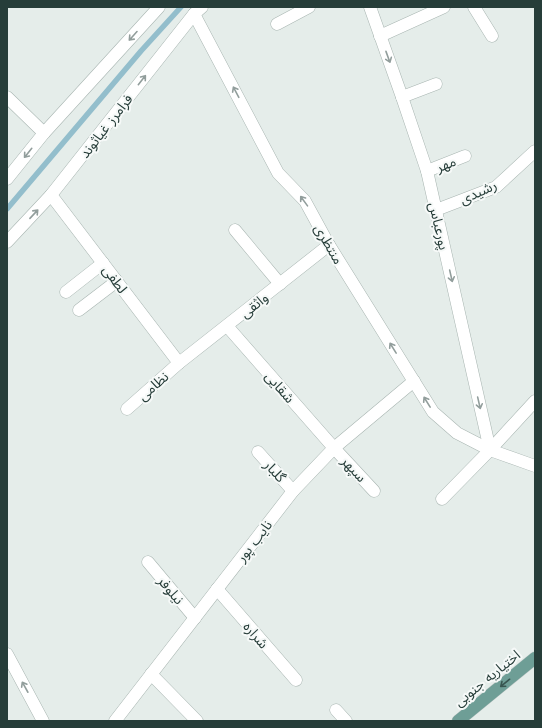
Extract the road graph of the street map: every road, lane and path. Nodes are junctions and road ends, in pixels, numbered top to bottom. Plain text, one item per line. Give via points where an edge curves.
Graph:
1 (159, 7) edge
2 (309, 7) edge
3 (370, 7) edge
4 (444, 7) edge
5 (474, 7) edge
6 (198, 11) edge
7 (277, 24) dead end
8 (380, 36) junction
9 (492, 36) dead end
10 (436, 84) dead end
11 (7, 97) edge
12 (402, 97) junction
13 (44, 133) junction
14 (535, 151) edge
15 (465, 156) dead end
16 (427, 172) junction
17 (7, 179) edge
18 (51, 195) junction
19 (436, 210) junction
20 (235, 230) dead end
21 (7, 242) edge
22 (329, 245) junction
23 (103, 263) junction
24 (117, 281) junction
25 (280, 284) junction
26 (66, 292) dead end
27 (79, 310) dead end
28 (227, 326) junction
29 (180, 363) junction
30 (414, 381) junction
31 (535, 400) edge
32 (127, 409) dead end
33 (334, 448) junction
34 (490, 450) junction
35 (258, 452) dead end
36 (535, 466) edge
37 (293, 490) junction
38 (374, 491) dead end
39 (442, 499) dead end
40 (148, 562) dead end
41 (217, 590) junction
42 (195, 618) junction
43 (7, 654) edge
44 (535, 658) edge
45 (151, 674) junction
46 (296, 680) dead end
47 (336, 710) dead end
48 (44, 721) edge
49 (116, 721) edge
50 (197, 721) edge
51 (346, 721) edge
52 (458, 721) edge

1 -> 13 street
2 - 7 street
3 - 8 street, پورعباس
4 - 8 street
5 - 9 street
18 -> 6 street, فرامرز غیاثوند
22 -> 6 street, منتظری via 305,201 278,173
8 -> 12 street, پورعباس
10 - 12 street
11 - 13 street
12 - 16 street, پورعباس
13 -> 17 street
14 - 19 street, رشیدی via 496,187
15 - 16 street, مهر
16 - 19 street, پورعباس
21 -> 18 street, فرامرز غیاثوند
18 - 23 street, لطفی
19 -> 34 street, پورعباس
20 - 25 street
22 - 25 street, واثقی
30 -> 22 street, منتظری
23 - 24 street, لطفی
23 - 26 street
24 - 27 street
24 - 29 street, لطفی
25 - 28 street, واثقی
28 - 29 street, واثقی
28 - 33 street, شقایی
29 - 32 street, نظامی
30 - 33 street, نایب پور
34 -> 30 street, منتظری via 447,425 433,412
31 - 34 street
33 - 37 street, نایب پور
33 - 38 street, سپهر
34 - 36 street, منتظری
34 - 39 street
35 - 37 street, گلبار
37 - 41 street, نایب پور
40 - 42 street, نیلوفر
41 - 42 street, نایب پور
41 - 46 street, شراره
42 - 45 street, نایب پور
48 -> 43 street
44 -> 52 main road, اختیاریه جنوبی
45 - 49 street, نایب پور
45 - 50 street
47 - 51 street

